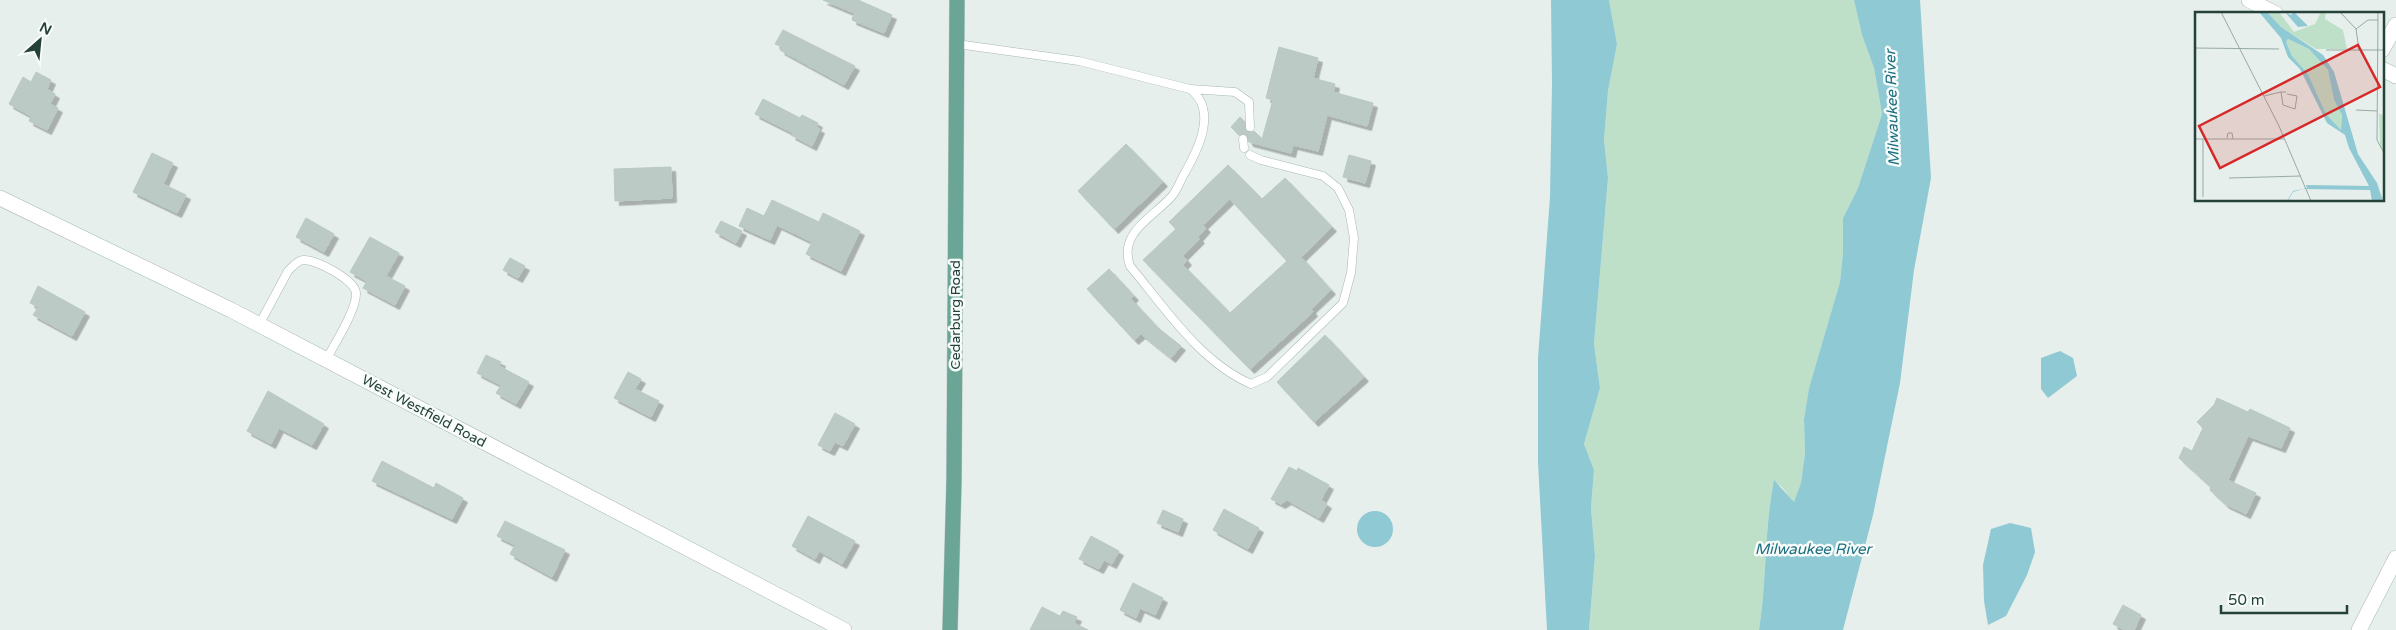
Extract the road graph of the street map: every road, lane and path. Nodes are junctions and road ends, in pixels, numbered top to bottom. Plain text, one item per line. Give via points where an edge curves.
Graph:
1 (957, 0) edge
2 (2249, 0) edge
3 (2272, 12) edge
4 (2396, 25) edge
5 (957, 44) junction
6 (2384, 46) edge
7 (2384, 70) edge
8 (2396, 76) edge
9 (1190, 89) junction
10 (1250, 127) dead end
11 (1243, 139) dead end
12 (1244, 148) dead end
13 (1250, 155) dead end
14 (0, 198) edge
15 (260, 325) junction
16 (326, 360) junction
17 (2396, 558) edge
18 (844, 630) edge
19 (950, 630) edge
20 (2359, 630) edge

1 - 5 main road, Cedarburg Road
2 - 3 street
4 - 6 street
5 - 9 lane via 1079,61
5 - 19 main road, Cedarburg Road
7 - 8 street
9 - 10 lane via 1235,92 1248,102
9 - 13 lane via 1198,95 1205,120 1198,150 1173,195 1137,229 1126,255 1130,266 1196,345 1236,378 1251,384 1267,377 1343,303 1351,273 1354,238 1349,210 1338,188 1323,176
11 - 12 lane
14 - 15 street, West Westfield Road
15 - 16 street, West Westfield Road
15 - 16 lane via 294,264 310,260 337,273 347,279 356,293
16 - 18 street, West Westfield Road
17 - 20 street

